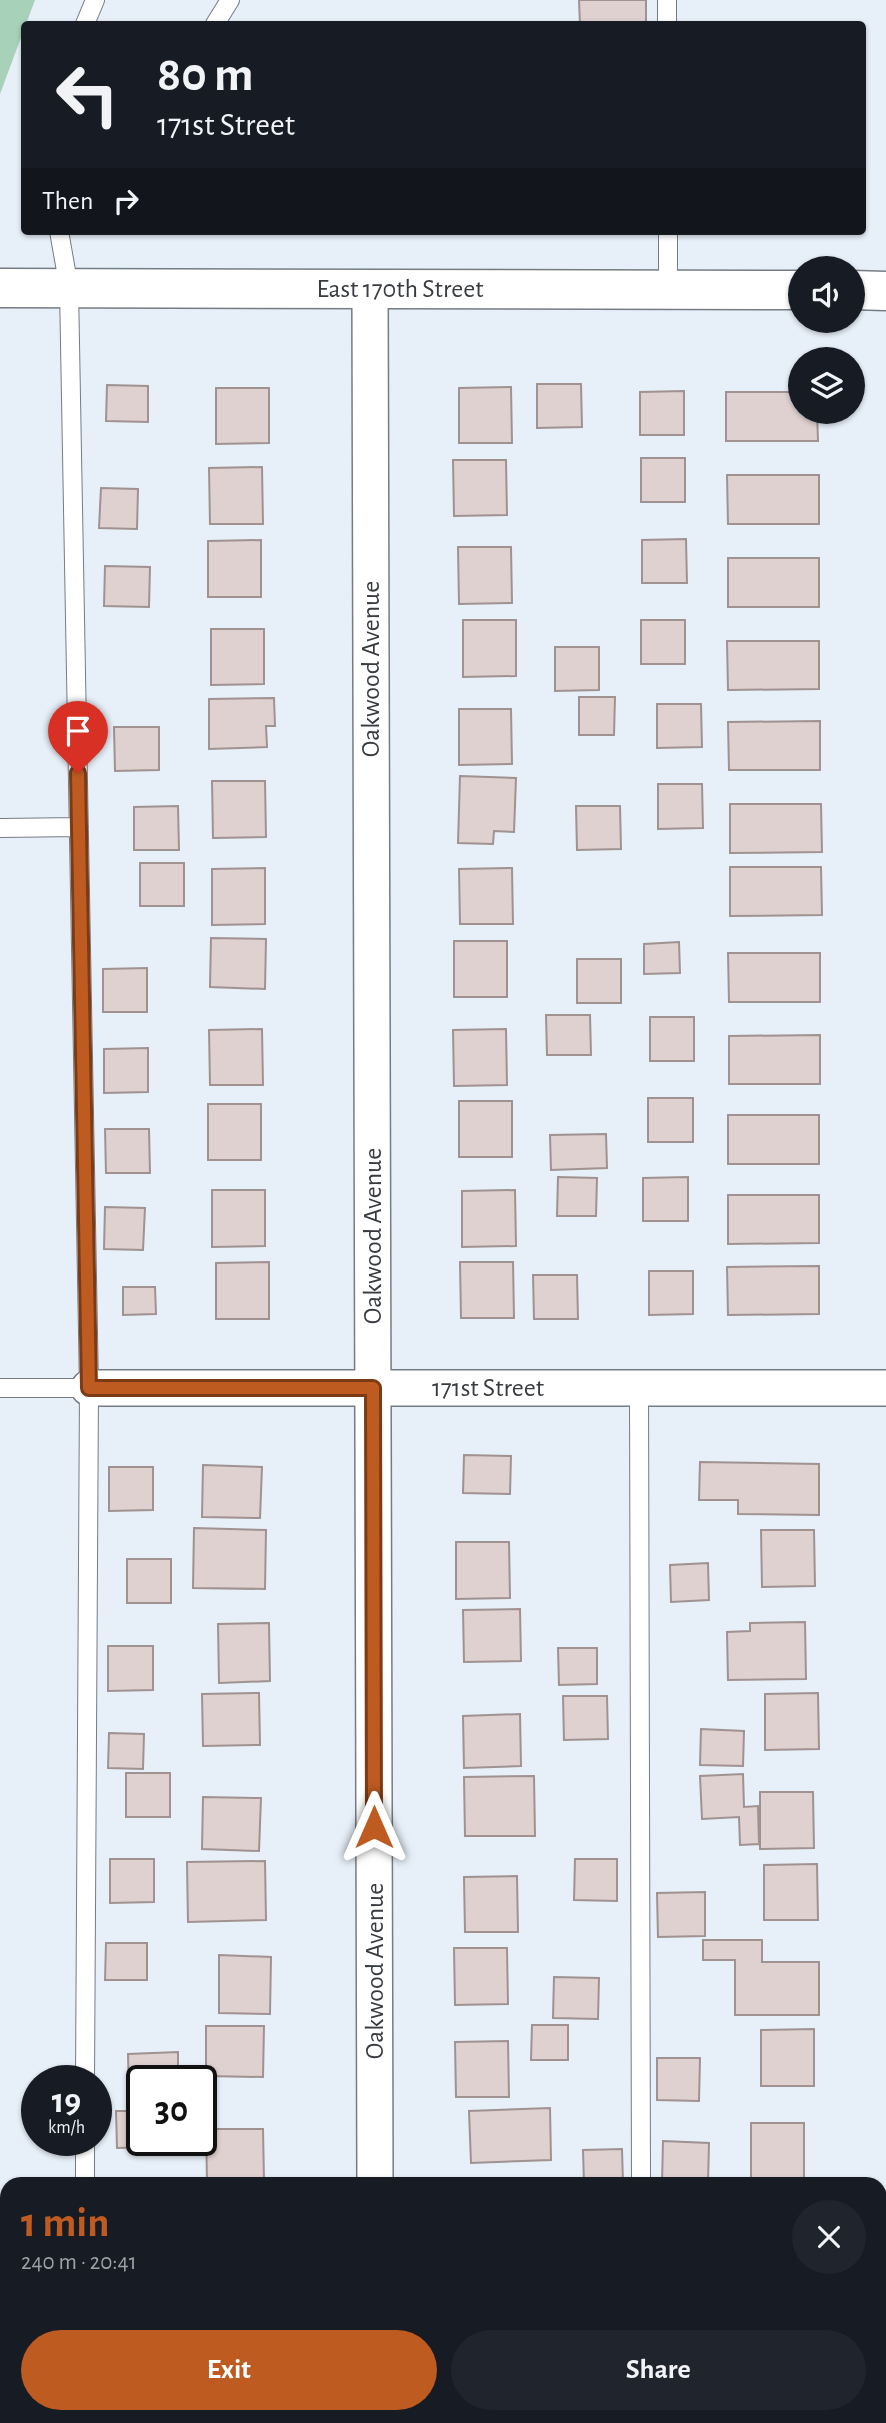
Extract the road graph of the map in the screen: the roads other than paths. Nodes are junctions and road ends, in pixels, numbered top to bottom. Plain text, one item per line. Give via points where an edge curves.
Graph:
1 (95, 0) edge
2 (230, 0) edge
3 (667, 0) edge
4 (86, 21) edge
5 (217, 21) edge
6 (667, 21) edge
7 (60, 235) edge
8 (668, 235) edge
9 (0, 288) edge
10 (69, 288) junction
11 (370, 289) junction
12 (668, 290) junction
13 (788, 290) edge
14 (865, 290) edge
15 (886, 290) edge
16 (79, 827) junction
17 (0, 828) edge
18 (0, 1388) edge
19 (89, 1388) junction
20 (373, 1388) junction
21 (639, 1388) junction
22 (886, 1388) edge
23 (85, 2065) edge
24 (85, 2156) edge
25 (85, 2177) edge
26 (376, 2177) edge
27 (641, 2177) edge

1 - 4 lane
2 - 5 lane
3 - 6 lane
7 - 10 lane
8 - 12 lane
9 - 10 street, East 170th Street
10 - 11 street, East 170th Street
10 - 16 lane
11 - 12 street, East 170th Street
11 - 20 street, Oakwood Avenue
12 - 13 street, East 170th Street
14 - 15 street
16 - 17 lane
16 - 19 lane
18 - 19 lane
19 - 20 street, 171st Street
19 - 23 lane
20 - 21 street, 171st Street
20 - 26 street, Oakwood Avenue
21 - 22 street, 171st Street
21 - 27 lane
24 - 25 lane

